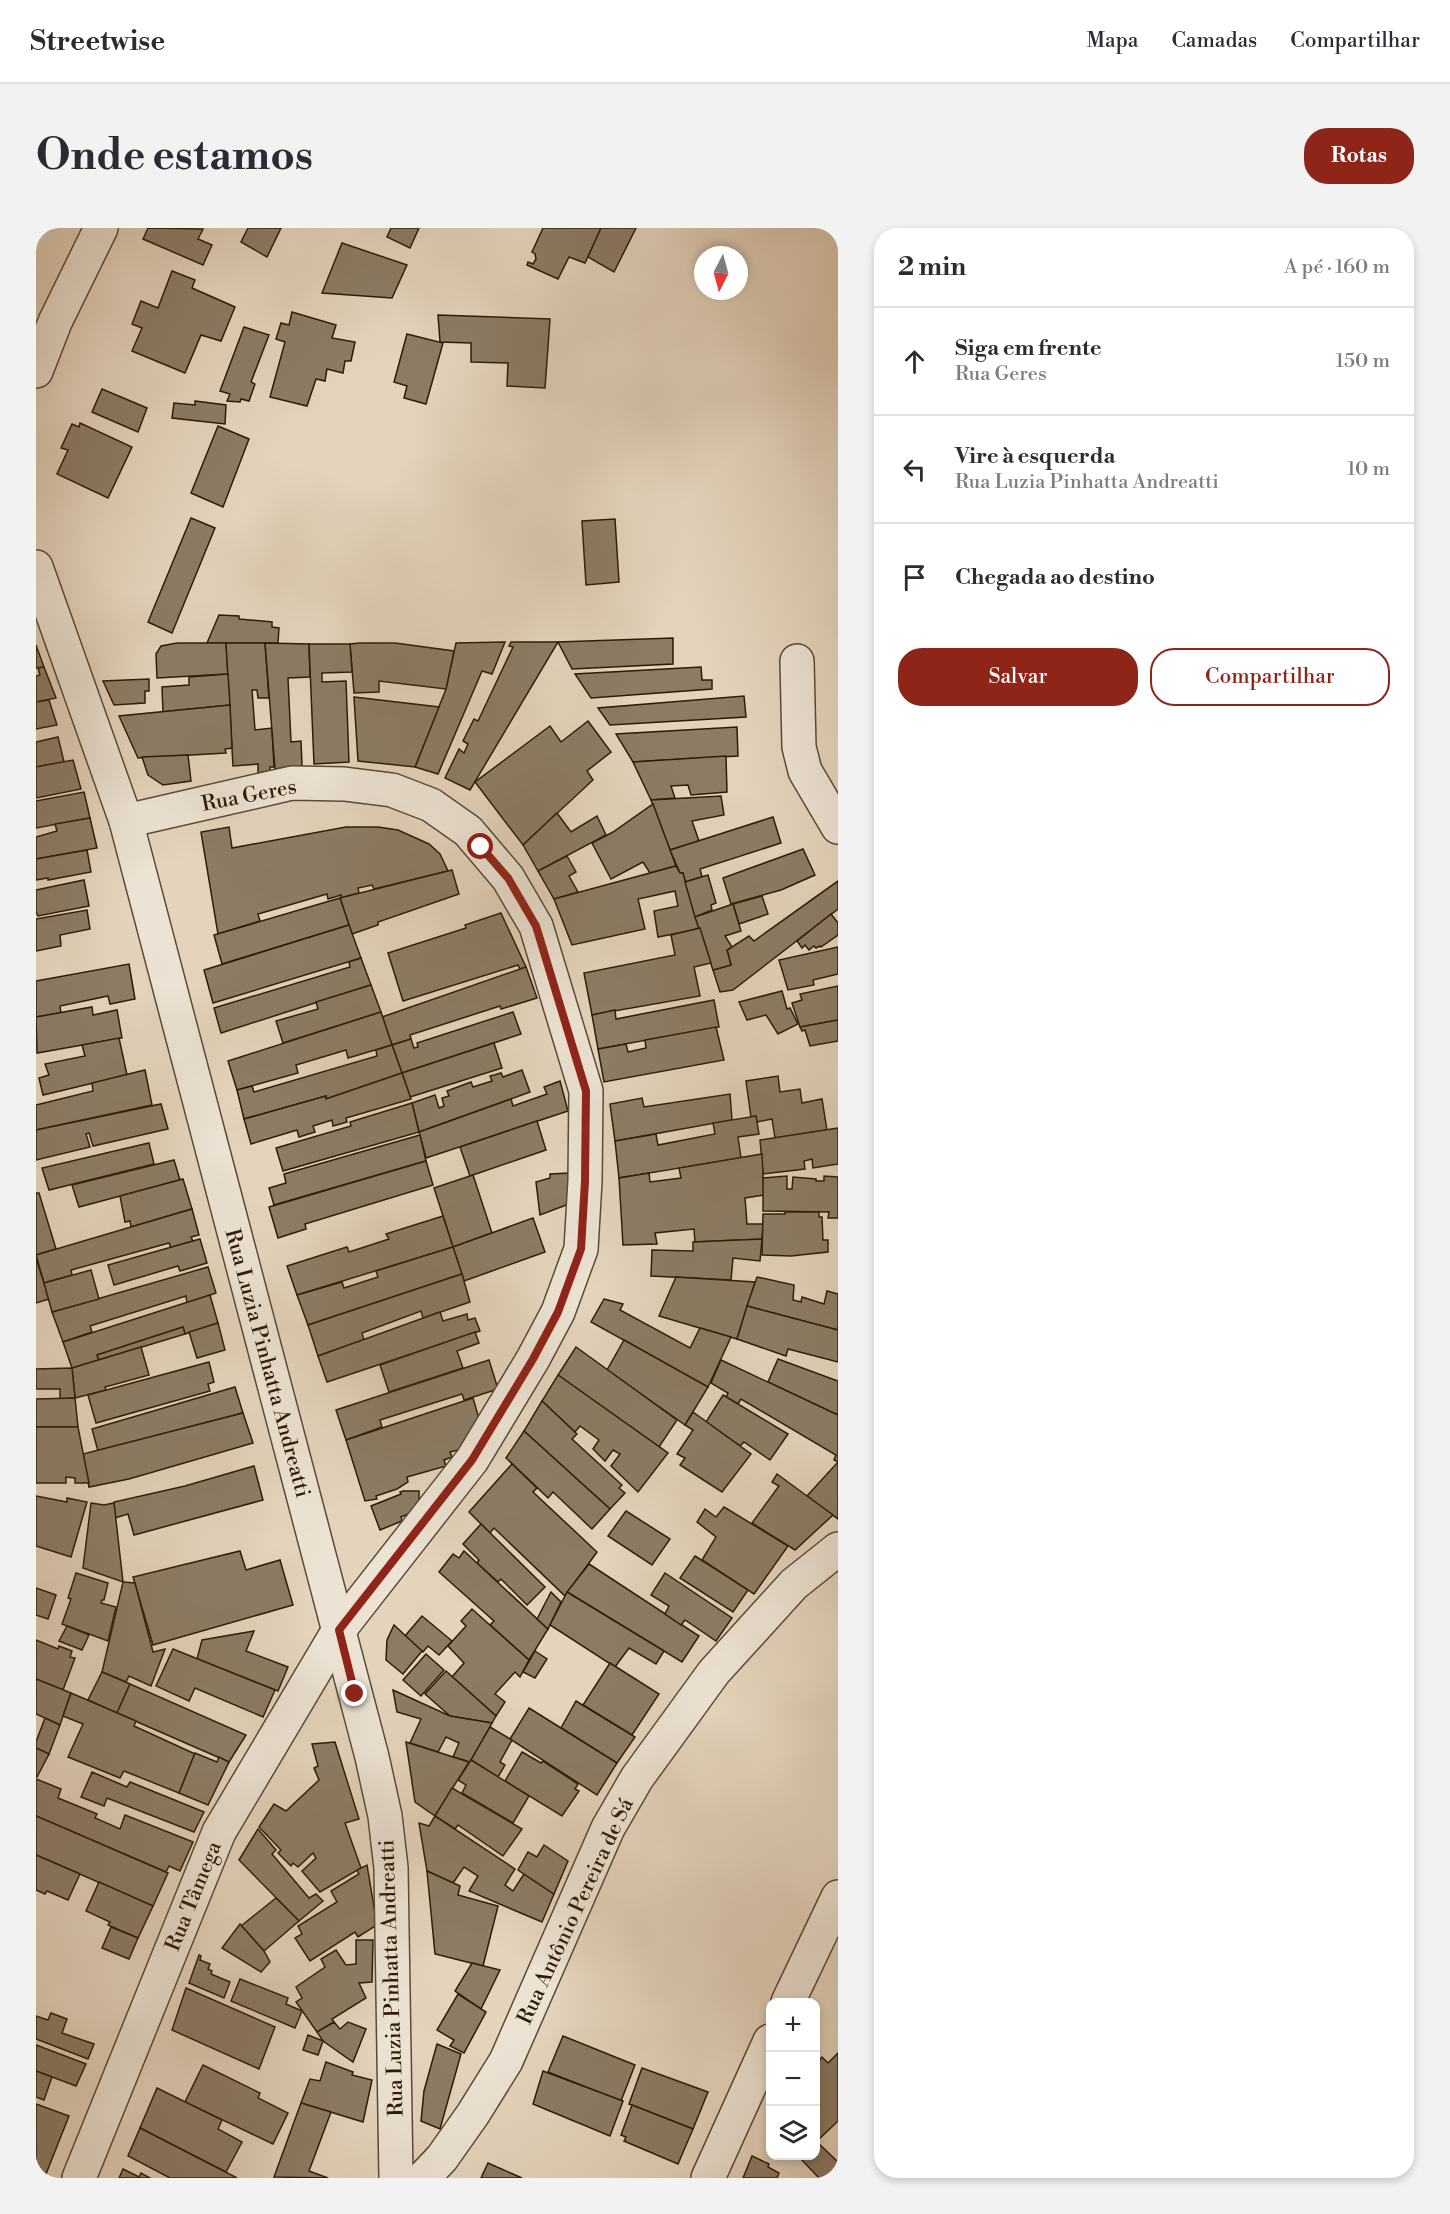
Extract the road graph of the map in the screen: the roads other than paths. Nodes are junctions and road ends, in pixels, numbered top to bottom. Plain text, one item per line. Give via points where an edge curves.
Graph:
1 (102, 228) edge
2 (36, 371) edge
3 (36, 567) edge
4 (797, 661) dead end
5 (126, 821) junction
6 (838, 827) edge
7 (838, 1549) edge
8 (339, 1630) junction
9 (833, 1919) edge
10 (790, 1998) edge
11 (766, 2052) edge
12 (79, 2178) edge
13 (396, 2178) edge
14 (423, 2178) edge
15 (708, 2178) edge

1 - 2 street via 55,322
3 - 5 street, Rua Luzia Pinhatta Andreatti
4 - 6 street via 799,747 806,771
5 - 8 street, Rua Luzia Pinhatta Andreatti
5 - 8 street, Rua Geres via 292,783 392,790 431,805 468,831 508,878 536,926 586,1091 581,1249 558,1312 472,1460
7 - 14 street, Rua Antônio Pereira de Sá via 794,1584 714,1672 637,1778 608,1828 506,2061 442,2158
8 - 12 street, Rua Tâmega via 219,1832
8 - 13 street, Rua Luzia Pinhatta Andreatti via 385,1816 391,1868
9 - 10 street
11 - 15 street

